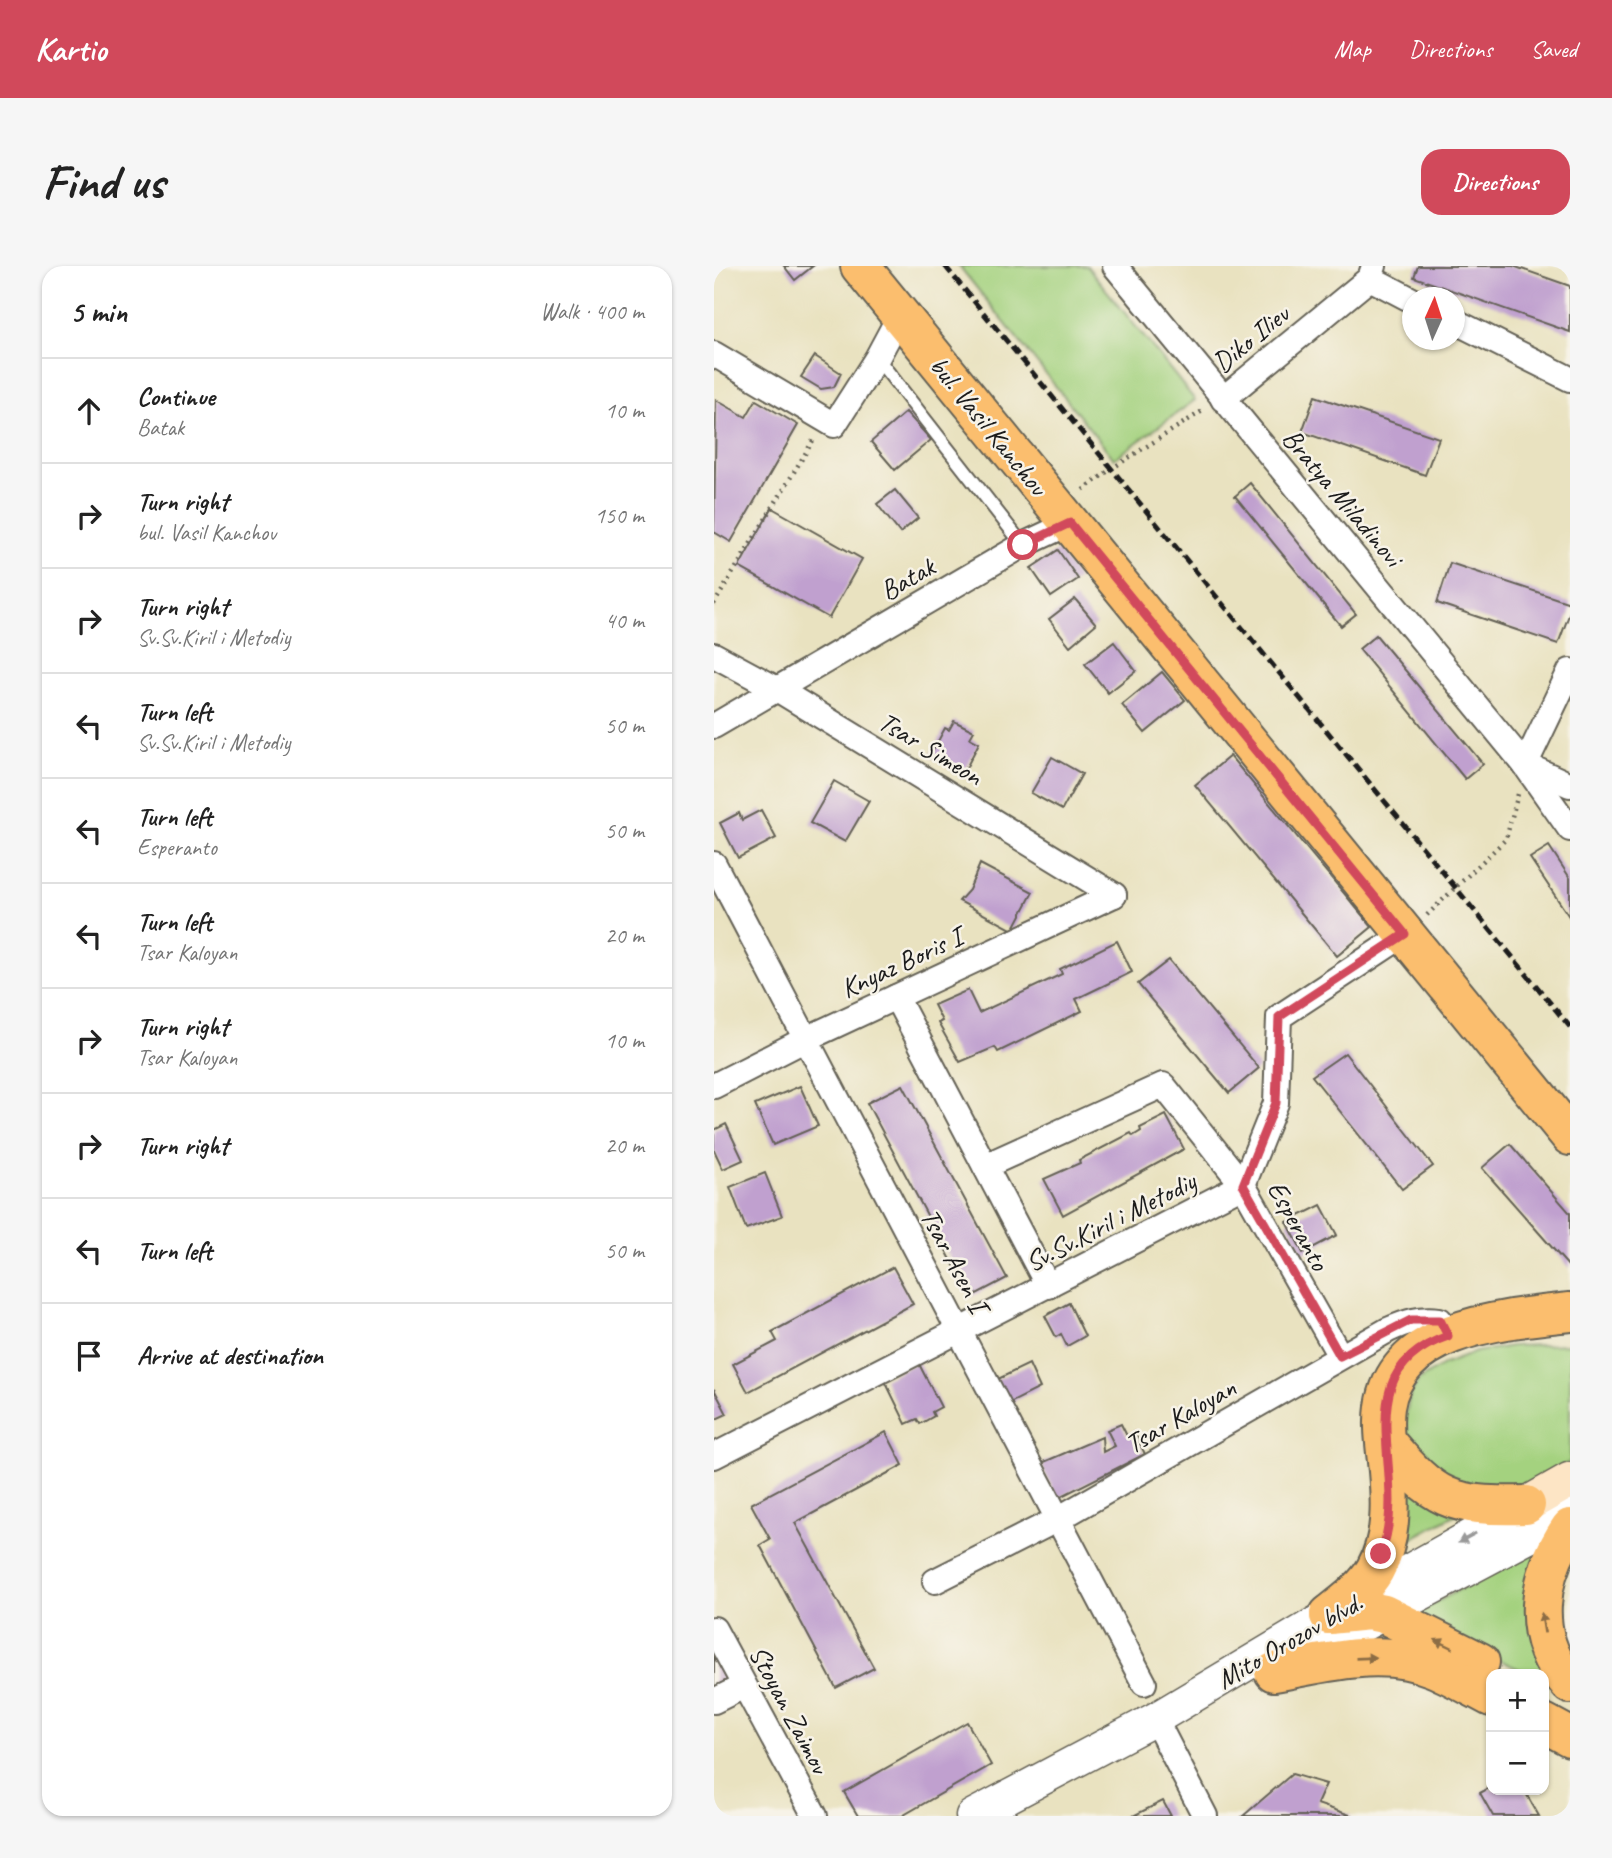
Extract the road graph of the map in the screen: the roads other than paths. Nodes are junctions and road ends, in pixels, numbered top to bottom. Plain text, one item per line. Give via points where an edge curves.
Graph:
1 (860, 266) edge
2 (1115, 266) edge
3 (1372, 272) edge
4 (1402, 293) edge
5 (900, 315) junction
6 (1465, 326) edge
7 (714, 354) edge
8 (877, 358) junction
9 (1570, 379) edge
10 (1223, 399) junction
11 (1064, 516) junction
12 (1023, 545) junction
13 (714, 656) edge
14 (1570, 671) edge
15 (777, 689) junction
16 (714, 726) edge
17 (1525, 765) junction
18 (1570, 785) edge
19 (1570, 829) edge
20 (714, 864) edge
21 (1114, 895) joint
22 (1405, 934) junction
23 (896, 997) junction
24 (806, 1039) junction
25 (714, 1086) edge
26 (1570, 1136) edge
27 (985, 1166) junction
28 (1243, 1185) junction
29 (1048, 1286) junction
30 (1570, 1312) edge
31 (960, 1332) junction
32 (1570, 1332) edge
33 (1453, 1335) junction
34 (1340, 1356) junction
35 (1386, 1442) junction
36 (714, 1456) edge
37 (1570, 1480) edge
38 (1526, 1505) junction
39 (1570, 1515) edge
40 (1058, 1520) junction
41 (1570, 1528) edge
42 (935, 1581) dead end
43 (1384, 1614) junction
44 (1329, 1615) junction
45 (714, 1629) edge
46 (1494, 1669) edge
47 (1274, 1672) junction
48 (1144, 1684) dead end
49 (1570, 1684) edge
50 (744, 1686) junction
51 (1486, 1694) edge
52 (1549, 1696) edge
53 (714, 1701) edge
54 (1570, 1707) edge
55 (1155, 1719) junction
56 (1549, 1726) edge
57 (1570, 1737) edge
58 (815, 1816) edge
59 (972, 1816) edge
60 (1205, 1816) edge

1 - 5 main road, bul. Vasil Kanchov
2 - 10 street, Bratya Miladinovi
3 - 4 street
3 - 10 street, Diko Iliev
5 - 8 street
5 - 11 main road, bul. Vasil Kanchov
6 - 9 street
7 - 8 street via 834,425
8 - 12 lane
10 - 17 street, Bratya Miladinovi
11 - 12 street, Batak
11 - 22 main road, bul. Vasil Kanchov
12 - 15 street, Batak
13 - 15 street, Tsar Simeon
14 - 17 street
15 - 16 street, Batak
15 - 21 street, Tsar Simeon
17 - 18 street, Bratya Miladinovi
17 - 19 street, Bratya Miladinovi
20 - 24 street, Tsar Asen I
21 - 23 street, Knyaz Boris I
22 - 26 main road, bul. Vasil Kanchov
22 - 28 street via 1279,1017 1276,1103
23 - 24 street, Knyaz Boris I
23 - 27 street
24 - 25 street, Knyaz Boris I
24 - 31 street, Tsar Asen I
27 - 28 street, Esperanto via 1163,1084
27 - 29 street
28 - 29 street, Sv.Sv.Kiril i Metodiy
28 - 34 street, Esperanto
29 - 31 street, Sv.Sv.Kiril i Metodiy
30 - 33 main road via 1507,1318
31 - 36 street, Sv.Sv.Kiril i Metodiy
31 - 40 street, Tsar Asen I
32 - 33 main road
33 - 34 street, Tsar Kaloyan via 1440,1320 1411,1320
33 - 35 main road via 1422,1349 1399,1370 1386,1399
34 - 40 street, Tsar Kaloyan
35 - 38 main road via 1426,1486 1459,1503
35 - 44 main road via 1390,1518 1381,1554 1363,1587
37 - 38 main road, Mito Orozov blvd.
38 -> 44 street, Mito Orozov blvd.
39 - 43 street, Mito Orozov blvd.
40 - 42 street, Tsar Kaloyan
40 - 48 street, Tsar Asen I
49 -> 41 main road via 1545,1635 1541,1595 1551,1558
43 - 44 main road
46 -> 43 main road
43 - 47 street, Mito Orozov blvd.
44 - 55 street, Mito Orozov blvd.
45 - 50 street, Stoyan Zaimov
47 -> 51 main road via 1358,1658 1409,1660
47 - 55 street, Mito Orozov blvd.
50 - 53 street
50 - 58 street, Stoyan Zaimov
52 - 54 main road
55 - 59 street, Mito Orozov blvd.
55 - 60 street
56 - 57 main road

